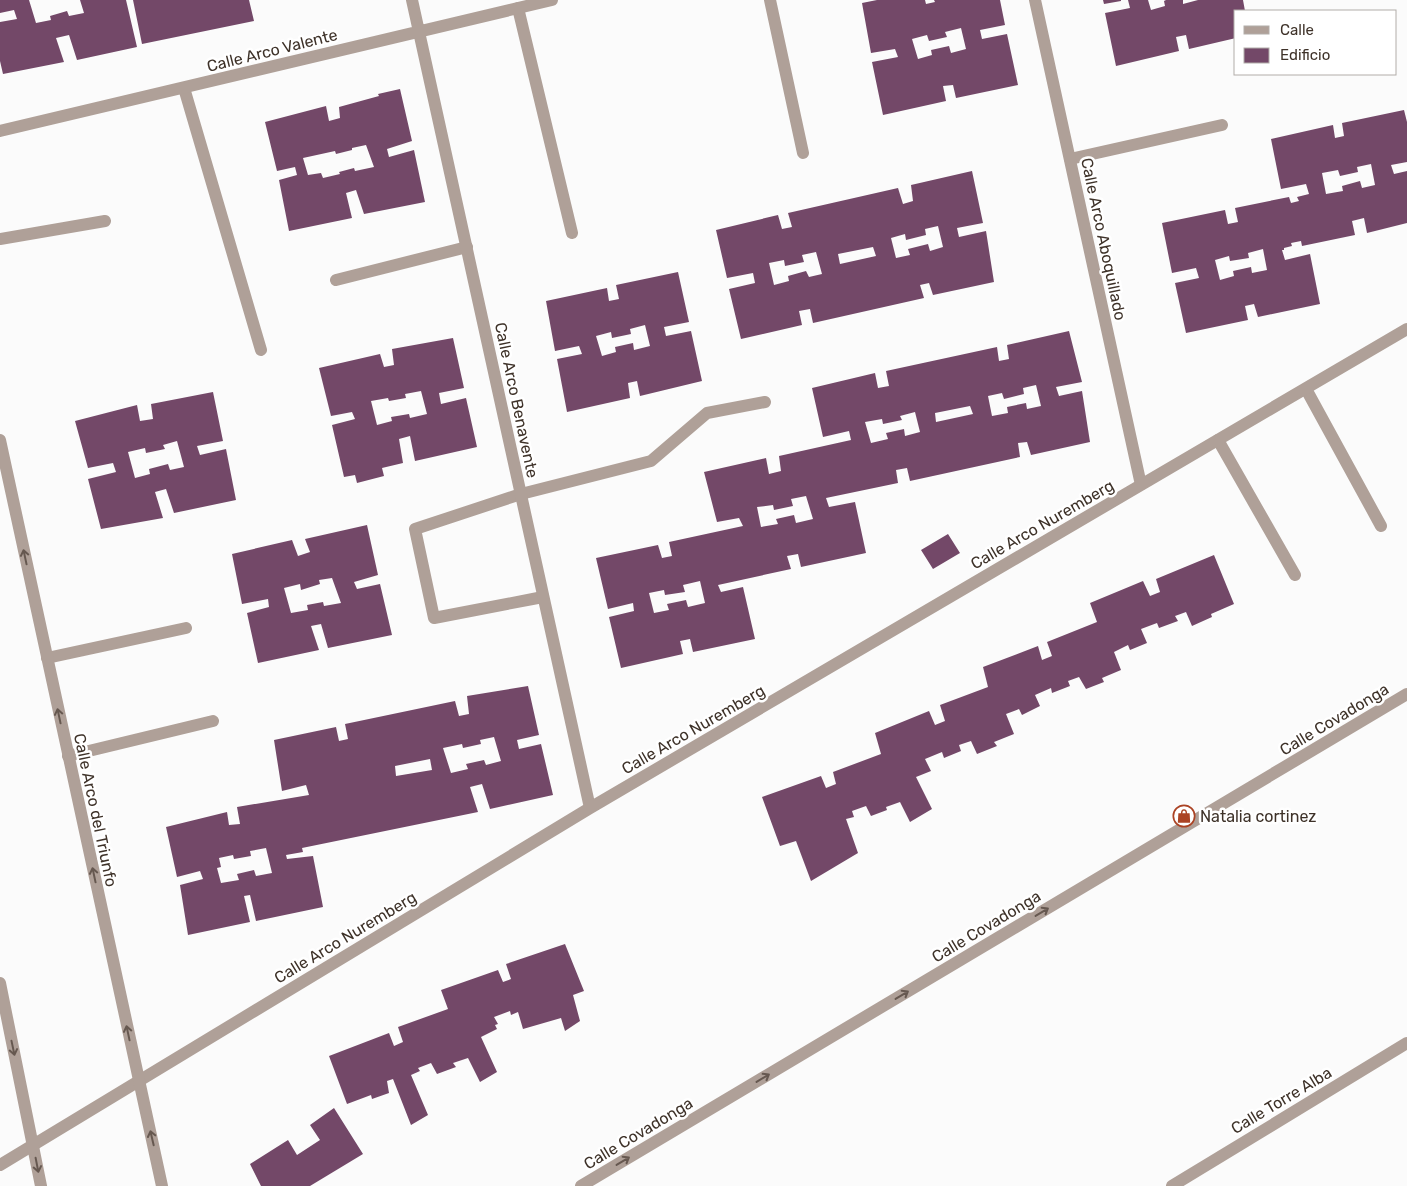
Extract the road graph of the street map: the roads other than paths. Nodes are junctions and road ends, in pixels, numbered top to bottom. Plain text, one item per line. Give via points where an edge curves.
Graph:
1 (412, 0) edge
2 (552, 0) edge
3 (770, 0) edge
4 (1035, 0) edge
5 (518, 8) junction
6 (419, 31) junction
7 (184, 88) junction
8 (1222, 125) dead end
9 (0, 131) edge
10 (803, 153) dead end
11 (1070, 159) junction
12 (105, 221) dead end
13 (572, 233) dead end
14 (0, 238) edge
15 (466, 246) junction
16 (336, 280) dead end
17 (1407, 330) edge
18 (261, 350) dead end
19 (1306, 388) junction
20 (765, 402) dead end
21 (0, 440) edge
22 (1218, 440) junction
23 (1141, 485) junction
24 (521, 494) junction
25 (1382, 526) dead end
26 (1295, 575) dead end
27 (543, 597) junction
28 (186, 628) dead end
29 (47, 658) junction
30 (1407, 694) edge
31 (213, 721) dead end
32 (68, 756) junction
33 (590, 808) junction
34 (0, 983) edge
35 (1407, 1042) edge
36 (139, 1081) junction
37 (33, 1144) junction
38 (0, 1165) edge
39 (41, 1186) edge
40 (162, 1186) edge
41 (581, 1186) edge
42 (1172, 1186) edge

1 - 6 street, Calle Arco Benavente
2 - 5 street, Calle Arco Valente
3 - 10 street
4 - 11 street, Calle Arco Aboquillado
5 - 6 street, Calle Arco Valente
5 - 13 street
6 - 7 street, Calle Arco Valente
6 - 15 street, Calle Arco Benavente
7 - 9 street, Calle Arco Valente
7 - 18 street
8 - 11 street
11 - 23 street, Calle Arco Aboquillado
12 - 14 street
15 - 16 street
15 - 24 street, Calle Arco Benavente
17 - 19 street, Calle Arco Nuremberg
19 - 22 street, Calle Arco Nuremberg
19 - 25 street
20 - 24 street via 707,413 651,461
29 -> 21 street, Calle Arco del Triunfo
22 - 23 street, Calle Arco Nuremberg
22 - 26 street
23 - 33 street, Calle Arco Nuremberg
24 - 27 street, Calle Arco Benavente
24 - 27 street via 415,529 434,618
27 - 33 street, Calle Arco Benavente
28 - 29 street
32 -> 29 street, Calle Arco del Triunfo
41 -> 30 street, Calle Covadonga
31 - 32 street
36 -> 32 street, Calle Arco del Triunfo
33 - 36 street, Calle Arco Nuremberg
34 -> 37 street
35 - 42 street, Calle Torre Alba
36 - 37 street, Calle Arco Nuremberg
40 -> 36 street, Calle Arco del Triunfo
37 - 38 street, Calle Arco Nuremberg
37 -> 39 street

